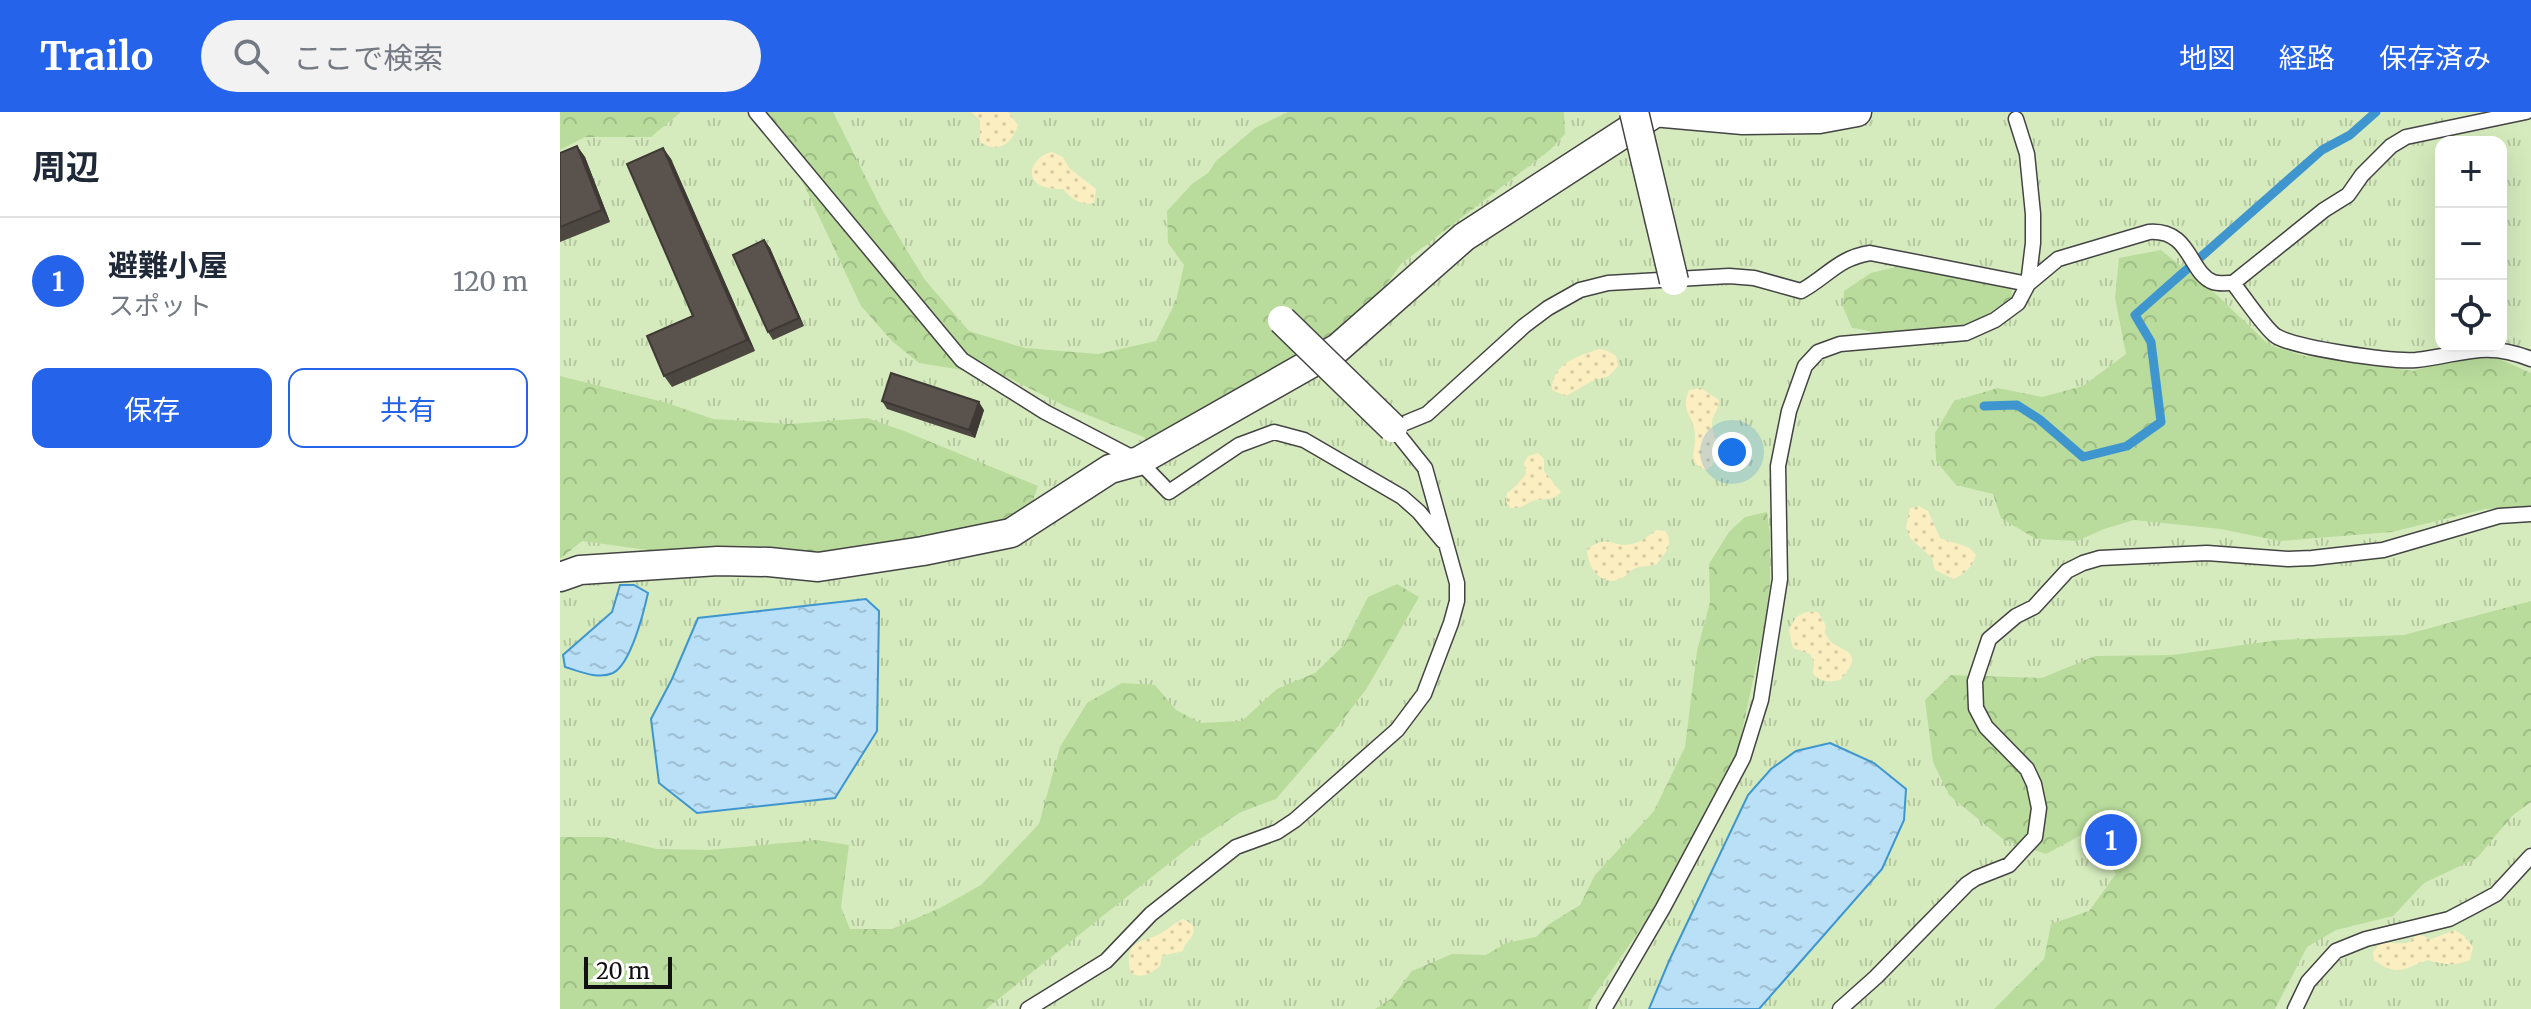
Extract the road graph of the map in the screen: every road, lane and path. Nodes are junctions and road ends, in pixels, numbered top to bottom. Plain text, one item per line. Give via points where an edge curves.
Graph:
1 (756, 112) edge
2 (1647, 112) edge
3 (1857, 112) edge
4 (2526, 112) edge
5 (2016, 119) dead end
6 (1674, 281) junction
7 (2233, 283) junction
8 (2028, 284) junction
9 (1282, 320) dead end
10 (2531, 359) edge
11 (1393, 428) junction
12 (1139, 461) junction
13 (2531, 514) edge
14 (1447, 545) junction
15 (560, 577) edge
16 (2531, 856) edge
17 (1028, 1009) edge
18 (1604, 1009) edge
19 (1840, 1009) edge
20 (2295, 1009) edge

1 - 12 lane via 962,360 1045,412
2 - 3 street via 1743,120 1819,119
2 - 6 street, bridge
2 - 12 street via 1464,237 1338,348
4 - 7 lane via 2406,137 2391,146 2348,195
5 - 8 lane via 2032,188
6 - 8 lane via 1729,276 1801,291 1838,264 1870,253
6 - 11 lane via 1608,283 1580,290 1524,326 1427,414
7 - 8 lane via 2206,277 2171,235 2159,231 2058,259
7 - 10 lane via 2275,336 2321,349 2415,360 2489,348
8 - 18 lane via 2018,303 1966,333 1840,344 1818,352 1805,366 1778,466 1780,579 1764,685 1743,758
9 - 11 street, bridge
11 - 14 lane via 1425,468
12 - 14 lane via 1169,492 1256,437 1274,432 1304,440 1402,497
12 - 15 street via 1110,469 1011,533 923,551 818,567 718,561 580,570
13 - 19 lane via 2499,516 2383,550 2288,559 2207,553 2100,558 2067,571 2034,607 1989,639 1975,681 1976,708 1986,727 2027,769 2034,784 2039,808 2035,837 2013,872 1976,878 1957,902
14 - 17 lane via 1457,601 1424,694 1397,730 1295,820 1236,847 1151,914 1106,961
16 - 20 lane via 2496,894 2449,919 2336,951 2308,982

